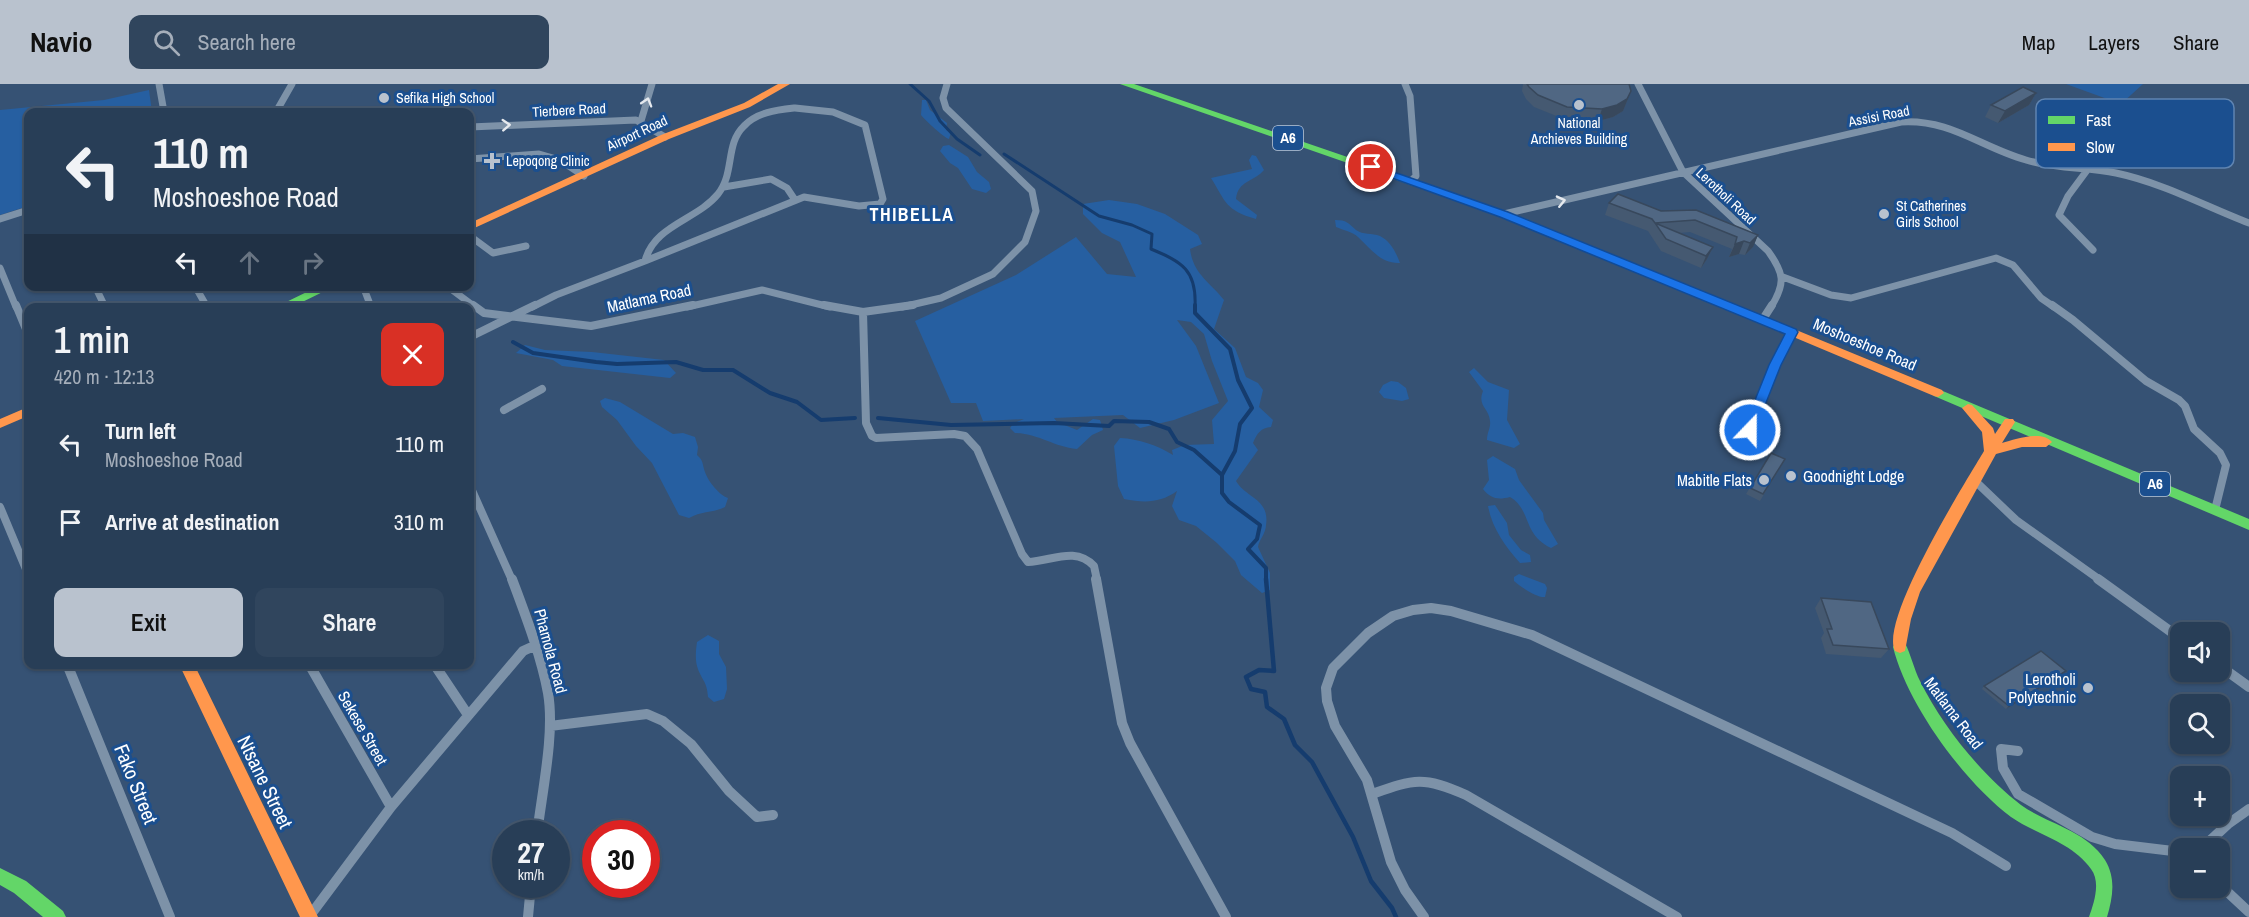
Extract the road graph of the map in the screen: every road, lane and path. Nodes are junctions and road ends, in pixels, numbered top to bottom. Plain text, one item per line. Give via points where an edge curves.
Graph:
1 (159, 84) edge
2 (292, 84) edge
3 (652, 84) edge
4 (785, 84) edge
5 (947, 84) edge
6 (1125, 84) edge
7 (1405, 84) edge
8 (1638, 84) edge
9 (163, 108) edge
10 (278, 108) edge
11 (641, 121) junction
12 (474, 127) edge
13 (666, 136) junction
14 (474, 159) edge
15 (2036, 163) edge
16 (2071, 168) edge
17 (2088, 169) junction
18 (1683, 172) junction
19 (584, 176) junction
20 (1411, 181) junction
21 (724, 187) junction
22 (795, 200) junction
23 (24, 211) edge
24 (1504, 214) junction
25 (0, 219) edge
26 (2249, 223) edge
27 (474, 225) edge
28 (474, 239) edge
29 (526, 246) dead end
30 (2093, 250) dead end
31 (645, 261) junction
32 (0, 268) edge
33 (1783, 277) junction
34 (318, 291) edge
35 (453, 291) edge
36 (291, 303) edge
37 (468, 303) edge
38 (474, 308) edge
39 (863, 312) junction
40 (511, 316) junction
41 (1763, 319) junction
42 (24, 325) edge
43 (1792, 332) junction
44 (474, 335) edge
45 (542, 389) dead end
46 (1964, 404) junction
47 (504, 410) dead end
48 (24, 413) edge
49 (2009, 422) junction
50 (0, 424) edge
51 (1750, 430) dead end
52 (2060, 444) junction
53 (1991, 451) junction
54 (1973, 479) junction
55 (474, 495) edge
56 (0, 507) edge
57 (2215, 510) junction
58 (2249, 525) edge
59 (24, 564) edge
60 (2170, 631) edge
61 (534, 646) junction
62 (69, 669) edge
63 (188, 669) edge
64 (312, 669) edge
65 (437, 669) edge
66 (2230, 673) edge
67 (2249, 687) edge
68 (468, 715) junction
69 (550, 726) junction
70 (2018, 751) dead end
71 (1372, 794) junction
72 (391, 807) junction
73 (2249, 808) edge
74 (772, 815) dead end
75 (539, 820) edge
76 (2213, 838) edge
77 (2170, 851) edge
78 (2006, 866) dead end
79 (0, 876) edge
80 (2230, 894) edge
81 (530, 898) edge
82 (2249, 912) edge
83 (57, 917) edge
84 (170, 917) edge
85 (309, 917) edge
86 (528, 917) edge
87 (1226, 917) edge
88 (1424, 917) edge
89 (1677, 917) edge
90 (2098, 917) edge

1 - 9 street
2 - 10 street
11 -> 3 street
4 - 13 main road, Airport Road via 747,105
5 - 39 street, Matlama Road via 943,98 946,108 1032,191 1036,211 1025,242 993,273 941,298
6 - 20 main road, Moshoeshoe Road / A6
7 - 20 street via 1410,96 1416,176
8 - 18 street, Lerotholi Road
12 -> 11 street, Tierbere Road
11 - 13 street
13 - 19 main road, Airport Road
14 - 19 street via 548,156
15 - 18 street, Assisi Road via 1950,126 1919,120
16 - 17 street, Assisi Road
17 - 26 street, Assisi Road via 2140,180
17 - 30 street via 2059,215
24 -> 18 street, Assisi Road
18 - 33 street, Lerotholi Road via 1768,251
19 - 27 main road, Airport Road
20 - 24 main road, Moshoeshoe Road / A6
21 - 22 street via 775,178 787,186
21 - 22 street via 733,138 759,114 809,108 865,125 883,199 880,204 852,207 817,197
21 - 31 street via 688,219 657,238
22 - 31 street
23 - 25 street
24 - 41 main road, Moshoeshoe Road / A6
28 - 29 street via 493,253
31 - 40 street
32 - 42 street
33 - 41 street via 1781,290
33 - 57 street via 1831,296 1851,298 1996,258 2005,260 2041,298 2146,381 2185,406 2194,429 2220,453 2226,465
34 - 36 main road
35 - 37 street, Matlama Road
38 - 40 street, Matlama Road
39 - 40 street, Matlama Road via 762,290 591,326
39 - 87 street via 866,423 870,434 876,438 965,436 977,449 1028,562 1077,555 1094,566 1122,723
40 - 44 street
41 - 43 main road, Moshoeshoe Road / A6
43 - 46 main road, Moshoeshoe Road / A6
43 - 51 street
45 - 47 street
46 - 49 main road, Moshoeshoe Road / A6
46 - 53 main road via 1988,431
48 - 50 main road
49 - 52 main road, Moshoeshoe Road / A6
49 - 53 main road, Matlama Road
52 - 53 main road via 2022,442
52 - 57 main road, Moshoeshoe Road / A6
53 - 54 main road, Matlama Road
54 - 60 street via 2016,520
54 - 90 main road, Matlama Road via 1905,610 1900,644 1903,666 1924,704 1982,777 2012,807 2088,853 2104,880 2106,895
55 - 61 street, Phamola Road via 509,572
56 - 59 street
57 - 58 main road, Moshoeshoe Road / A6
61 - 68 street via 523,651
61 - 69 street, Phamola Road via 548,693
62 - 84 street, Fako Street
63 - 85 main road, Ntsane Street
64 - 72 street, Sekese Street
65 - 68 street
66 - 67 street
68 - 72 street
69 - 74 street via 647,714 661,717 677,728 742,806 757,817
69 - 75 street, Phamola Road
70 - 77 street via 2001,749 2003,768 2018,794 2092,837
71 - 78 street via 1331,715 1326,698 1329,675 1358,642 1386,619 1427,608 1494,622 1566,651 1952,833
71 - 88 street via 1392,868
71 - 89 street via 1410,782 1439,783
72 - 85 street
73 - 76 street
79 - 83 main road
80 - 82 street
81 - 86 street

